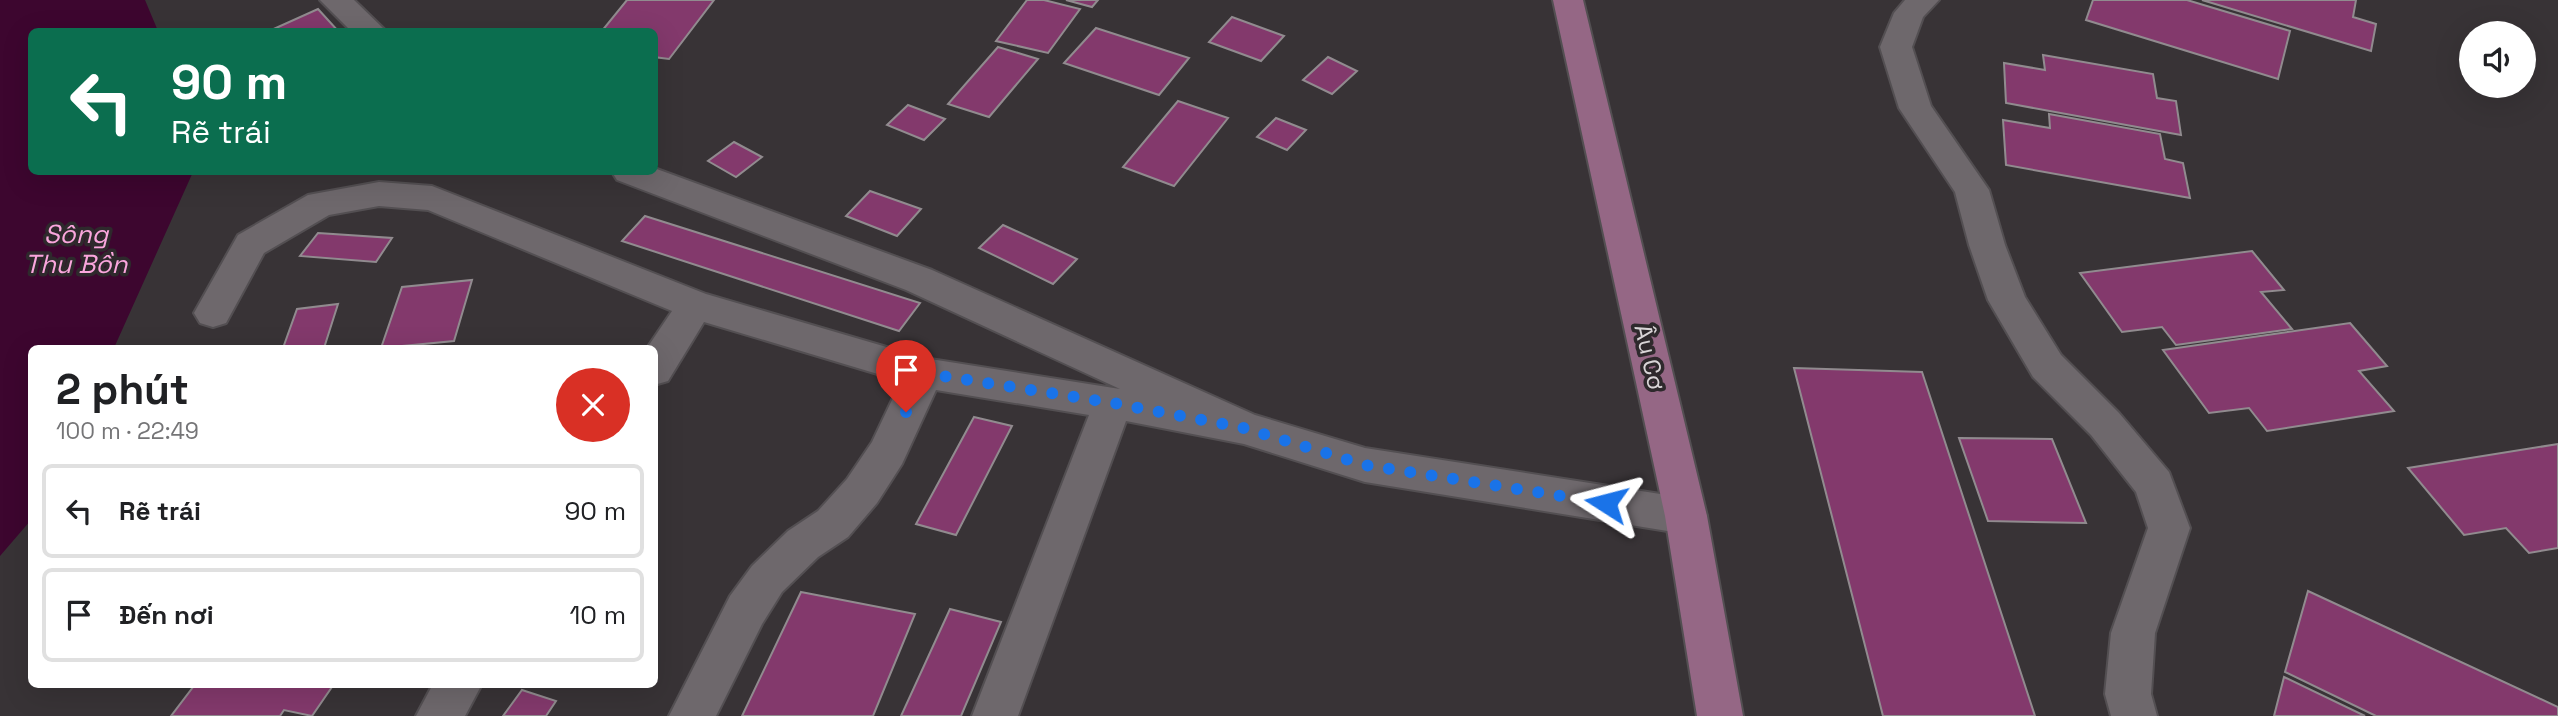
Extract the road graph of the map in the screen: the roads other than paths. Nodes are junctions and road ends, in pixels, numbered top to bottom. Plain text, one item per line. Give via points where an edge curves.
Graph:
1 (335, 0) edge
2 (1568, 0) edge
3 (1924, 0) edge
4 (367, 28) edge
5 (637, 175) edge
6 (695, 305) junction
7 (213, 313) dead end
8 (658, 364) edge
9 (924, 373) junction
10 (1113, 403) junction
11 (1244, 428) junction
12 (1686, 516) junction
13 (456, 688) edge
14 (439, 716) edge
15 (692, 716) edge
16 (995, 716) edge
17 (1720, 716) edge
18 (2134, 716) edge

1 - 4 lane
2 - 12 main road, Âu Cơ
3 - 18 lane via 1909,13 1896,47 1914,108 1972,190 2007,299 2047,366 2105,424 2154,484 2169,528 2133,633 2128,694
5 - 11 lane via 919,280
6 - 7 lane via 432,198 379,194 320,204 251,244
6 - 8 lane
6 - 9 lane
9 - 10 lane
9 - 15 lane via 888,452 862,491 834,524 803,544 767,579 746,610
10 - 11 lane
10 - 16 lane
11 - 12 lane via 1365,465
12 - 17 main road, Âu Cơ
13 - 14 lane

